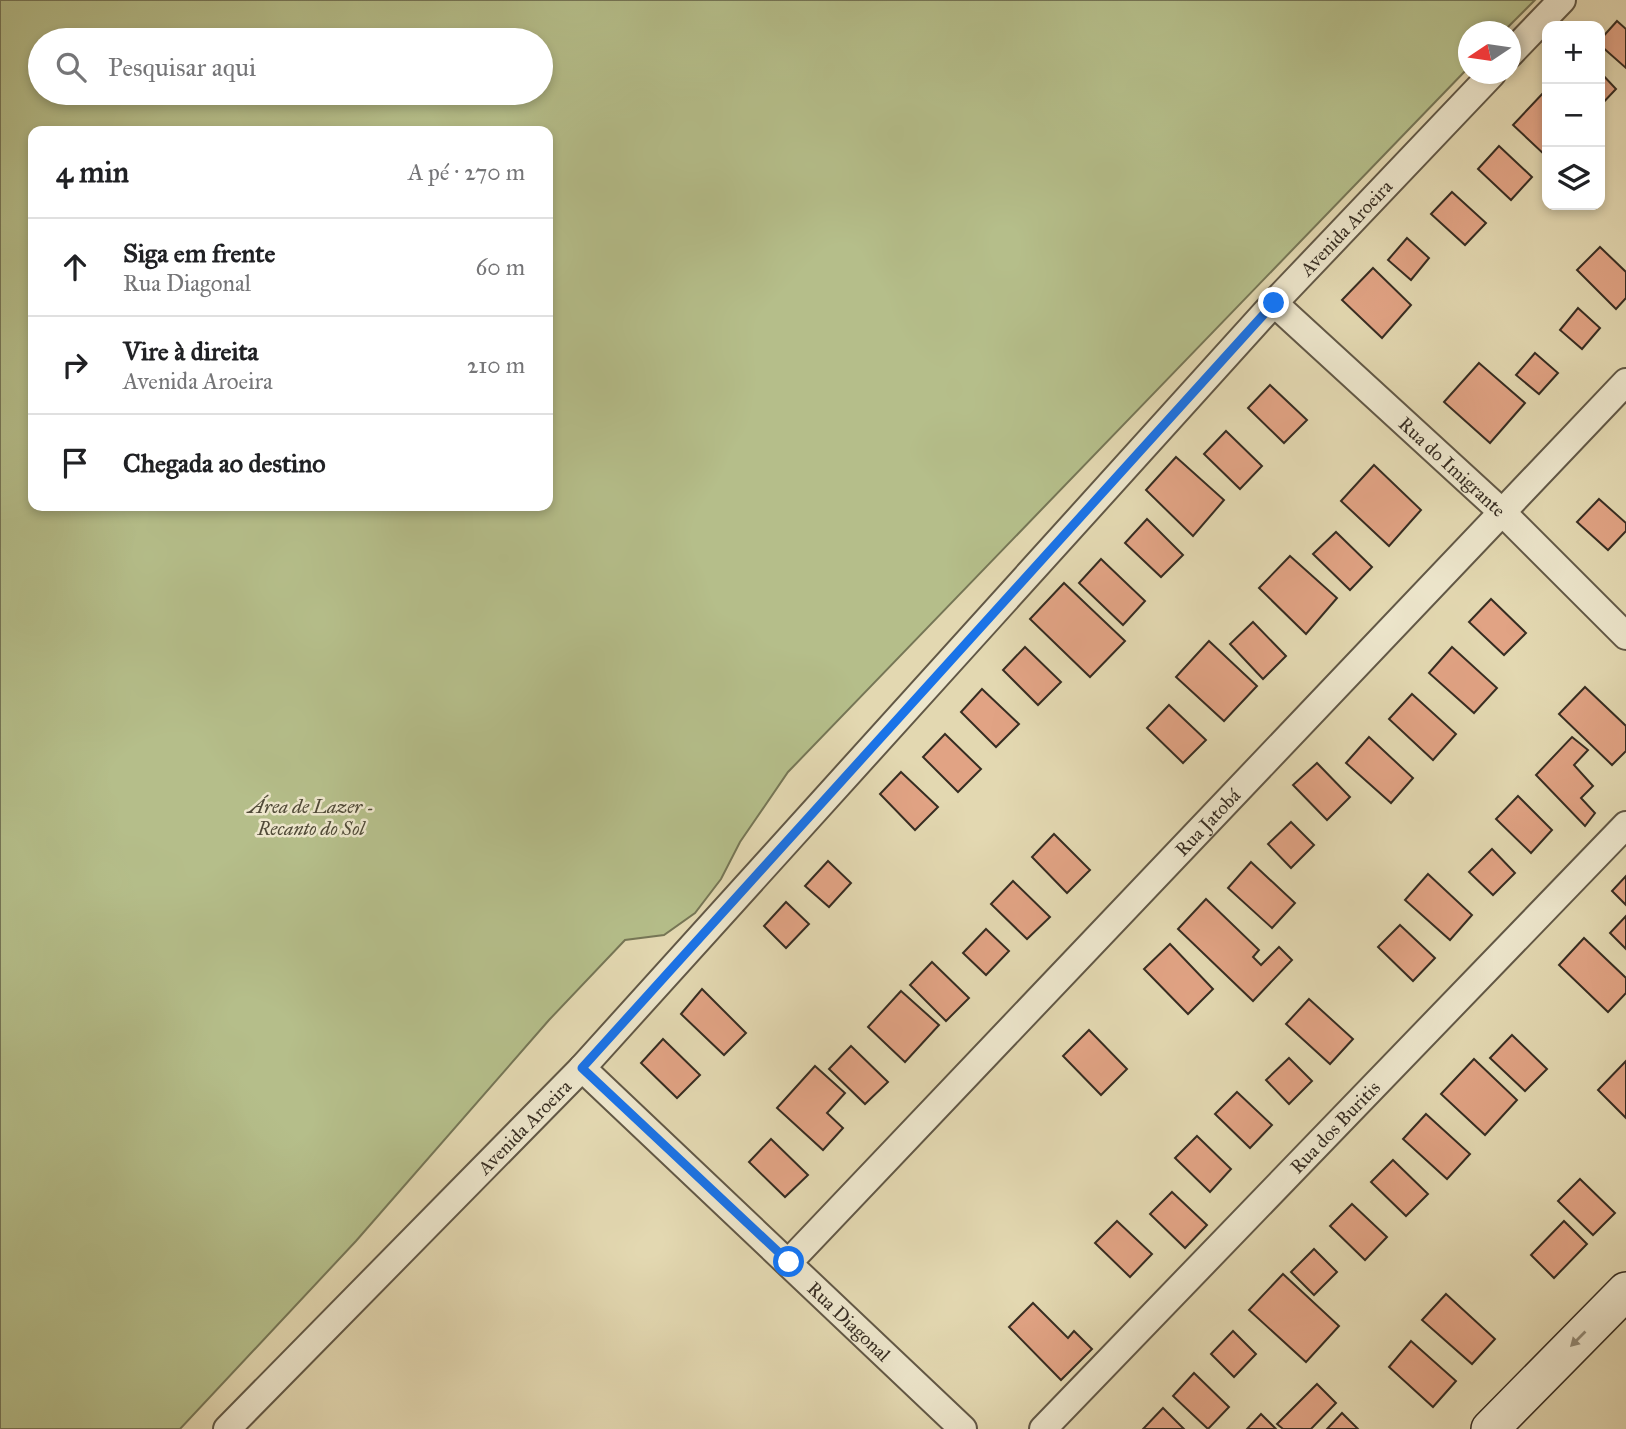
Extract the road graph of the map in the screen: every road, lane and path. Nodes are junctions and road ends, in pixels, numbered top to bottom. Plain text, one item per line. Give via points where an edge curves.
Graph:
1 (1562, 0) edge
2 (1521, 43) edge
3 (1482, 84) edge
4 (1274, 303) junction
5 (1626, 382) edge
6 (1502, 512) junction
7 (1626, 636) edge
8 (1626, 825) edge
9 (582, 1068) junction
10 (789, 1262) junction
11 (1626, 1291) edge
12 (226, 1429) edge
13 (963, 1429) edge
14 (1042, 1429) edge
15 (1490, 1429) edge

1 - 2 street
3 - 4 street, Avenida Aroeira
4 - 6 street, Rua do Imigrante
4 - 9 street, Avenida Aroeira
5 - 6 street, Rua Jatobá
6 - 7 street, Rua do Imigrante
6 - 10 street, Rua Jatobá
8 - 14 street, Rua dos Buritis
9 - 10 street, Rua Diagonal
9 - 12 street, Avenida Aroeira
10 - 13 street, Rua Diagonal
11 -> 15 street

